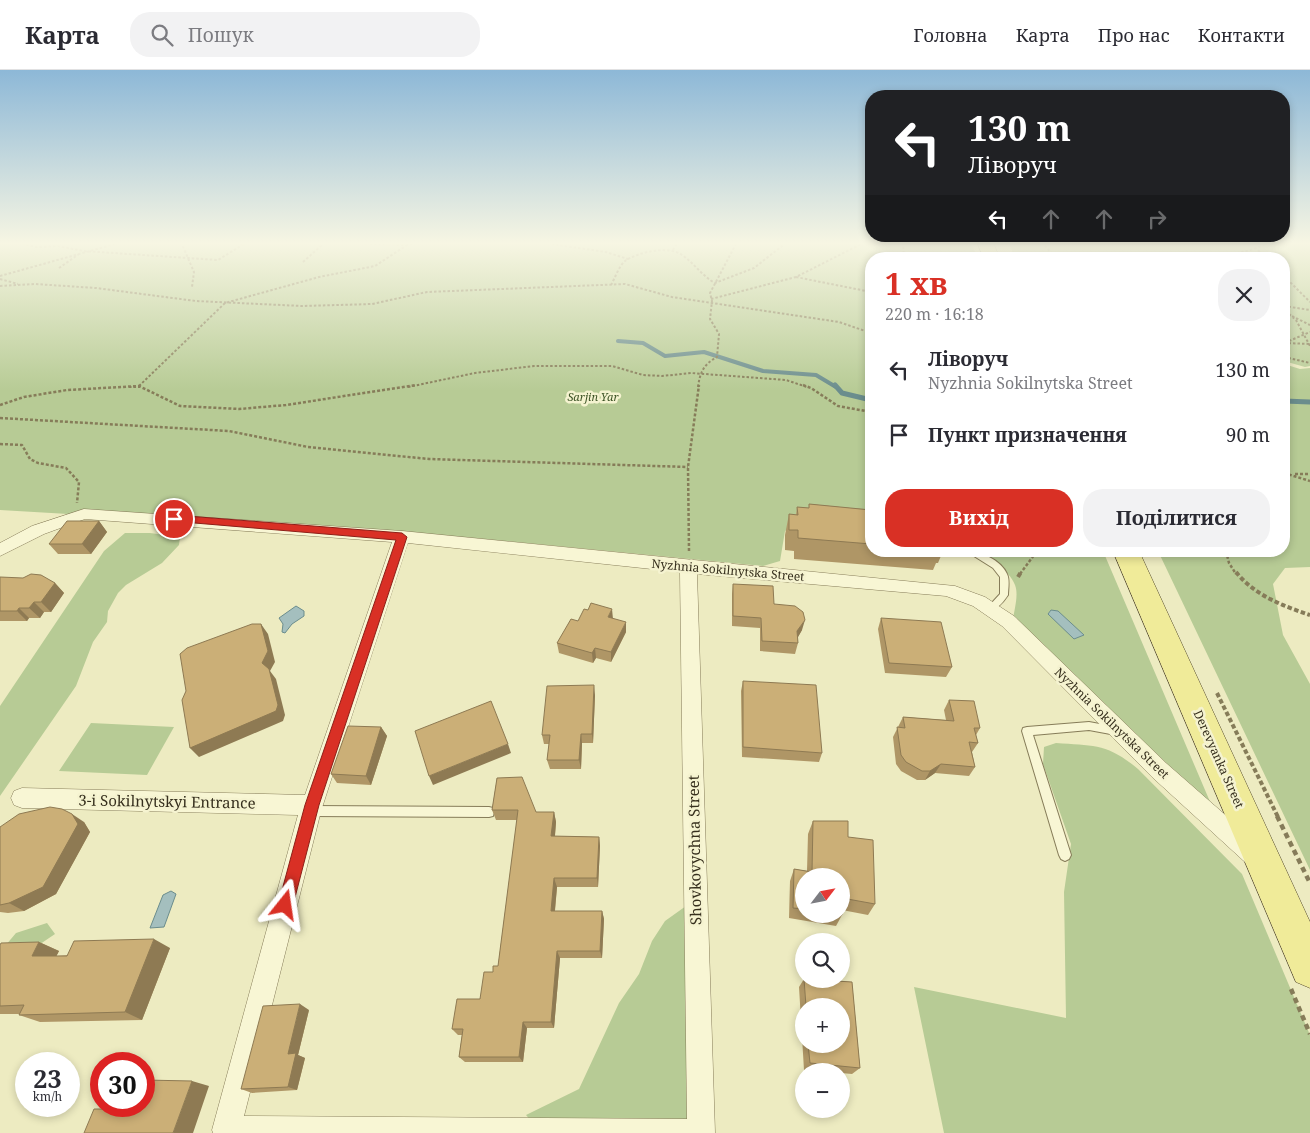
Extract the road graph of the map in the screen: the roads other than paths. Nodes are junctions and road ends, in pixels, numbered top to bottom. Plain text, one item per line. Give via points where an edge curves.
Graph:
1 (402, 537) junction
2 (0, 550) edge
3 (980, 557) edge
4 (1129, 557) edge
5 (688, 567) junction
6 (998, 601) junction
7 (1118, 731) junction
8 (22, 798) dead end
9 (311, 808) junction
10 (489, 812) dead end
11 (1065, 855) dead end
12 (1267, 867) junction
13 (1310, 968) edge
14 (226, 1131) edge
15 (701, 1133) edge

1 - 2 street, Nyzhnia Sokilnytska Street via 84,514 38,530
1 - 5 street, Nyzhnia Sokilnytska Street
1 - 9 street
3 - 6 lane via 996,566 1004,576
4 - 12 main road, Derevyanka Street
5 - 6 street, Nyzhnia Sokilnytska Street via 946,590
5 - 15 street, Shovkovychna Street
6 - 7 street, Nyzhnia Sokilnytska Street
7 - 11 lane via 1089,726 1027,731
7 - 12 street, Nyzhnia Sokilnytska Street
8 - 9 street, 3-i Sokilnytskyi Entrance
9 - 10 lane
9 - 14 street
12 - 13 main road, Derevyanka Street
14 - 15 street

